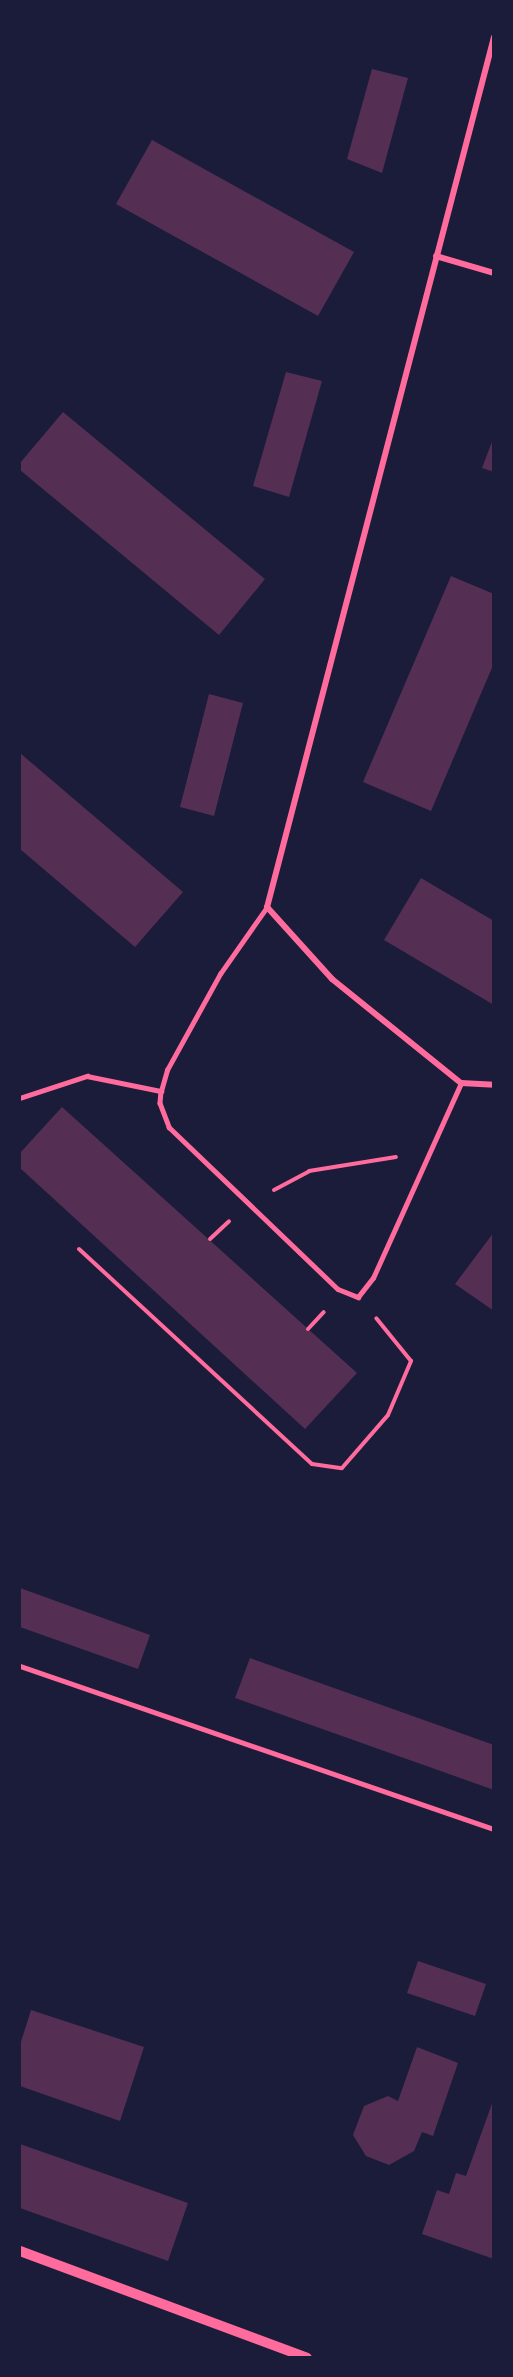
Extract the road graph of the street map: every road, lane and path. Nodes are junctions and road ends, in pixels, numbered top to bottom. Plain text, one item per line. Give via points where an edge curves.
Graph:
1 (494, 37) edge
2 (436, 256) junction
3 (494, 273) edge
4 (267, 907) junction
5 (461, 1083) junction
6 (494, 1085) edge
7 (161, 1091) junction
8 (20, 1098) edge
9 (433, 1150) junction
10 (249, 1204) junction
11 (210, 1239) dead end
12 (78, 1249) dead end
13 (358, 1297) junction
14 (20, 1666) edge
15 (494, 1829) edge
16 (20, 2251) edge
17 (307, 2358) edge

1 - 2 street
2 - 3 street
2 - 4 street
4 - 5 street via 332,979
4 - 7 lane via 220,974 167,1070
5 - 6 street
5 - 9 lane
7 - 8 lane via 87,1076
7 - 10 lane via 160,1103 169,1127
9 - 10 path via 309,1171
9 - 13 lane via 373,1278
10 - 11 path
10 - 13 lane via 338,1289
12 - 13 path via 312,1464 342,1468 388,1415 411,1361
14 - 15 lane
16 - 17 street

